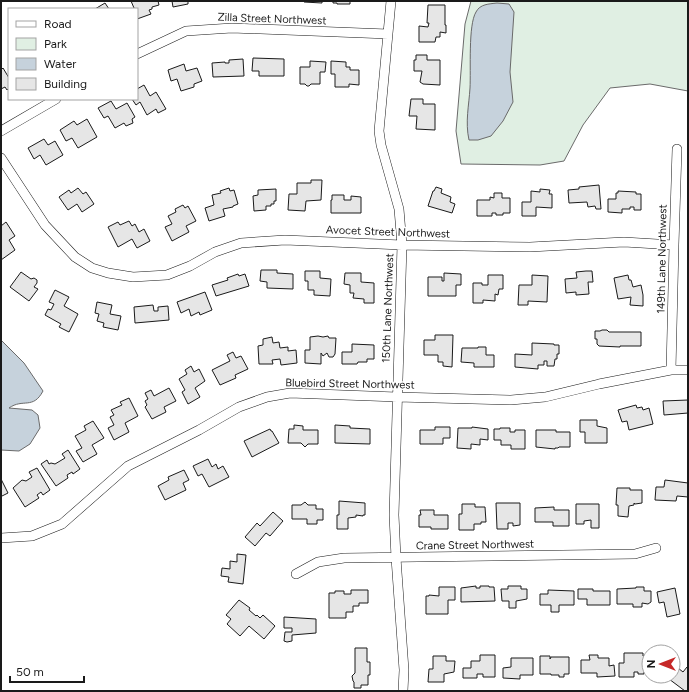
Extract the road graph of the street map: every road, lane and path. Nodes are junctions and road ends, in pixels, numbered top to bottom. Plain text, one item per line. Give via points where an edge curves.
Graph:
1 (391, 1) edge
2 (388, 34) junction
3 (138, 54) edge
4 (54, 100) edge
5 (1, 131) edge
6 (677, 149) dead end
7 (1, 158) edge
8 (402, 245) junction
9 (674, 245) junction
10 (671, 370) junction
11 (688, 370) edge
12 (397, 398) junction
13 (1, 538) edge
14 (656, 548) dead end
15 (396, 558) junction
16 (296, 574) dead end
17 (403, 691) edge

1 - 2 street, 150th Lane Northwest
2 - 3 street, Zilla Street Northwest via 232,28 186,31
2 - 8 street, 150th Lane Northwest via 379,131 399,209
4 - 5 street
6 - 9 street, 149th Lane Northwest
7 - 8 street, Avocet Street Northwest via 45,225 61,244 92,268 108,273 133,277 167,275 215,252 241,243 285,240
8 - 9 street, Avocet Street Northwest via 530,247 624,242
8 - 12 street, 150th Lane Northwest
9 - 10 street, 149th Lane Northwest
10 - 11 street, Bluebird Street Northwest
10 - 12 street, Bluebird Street Northwest via 538,398
12 - 13 street, Bluebird Street Northwest via 290,393 267,397 243,406 128,466 62,524 32,536
12 - 15 street, 150th Lane Northwest via 394,514
14 - 15 street, Crane Street Northwest via 635,554
15 - 16 street, Crane Street Northwest via 344,558 318,562
15 - 17 street, 150th Lane Northwest via 404,670

